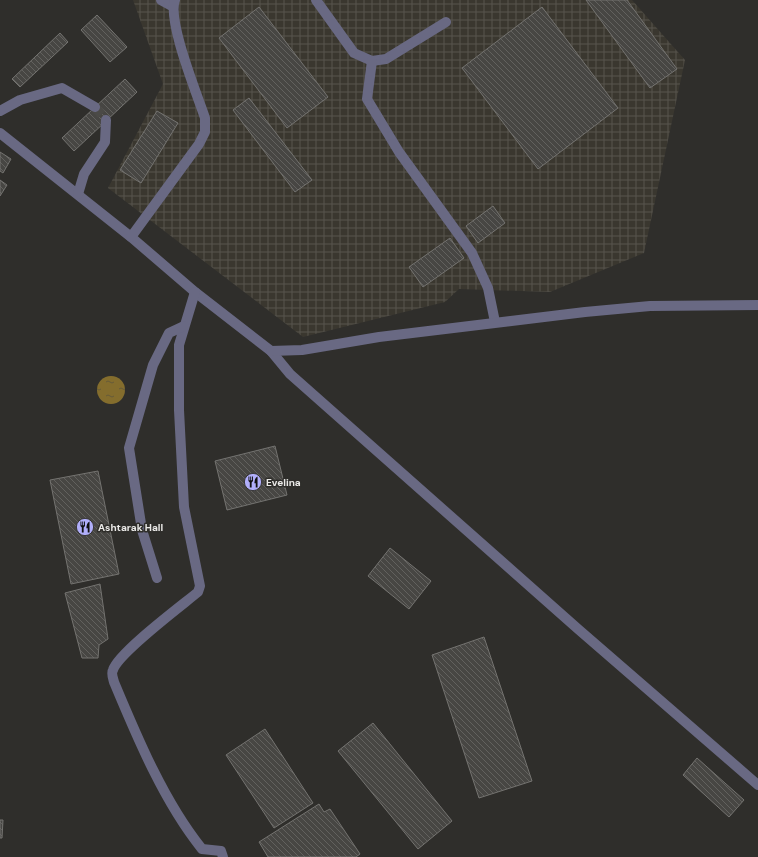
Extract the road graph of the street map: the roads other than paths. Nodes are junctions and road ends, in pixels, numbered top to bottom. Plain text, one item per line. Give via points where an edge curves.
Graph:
1 (161, 0) edge
2 (316, 0) edge
3 (173, 3) edge
4 (446, 22) dead end
5 (372, 61) junction
6 (95, 107) tunnel mouth
7 (0, 111) edge
8 (106, 120) tunnel mouth
9 (0, 133) edge
10 (78, 194) junction
11 (131, 237) junction
12 (195, 292) junction
13 (758, 305) edge
14 (495, 322) junction
15 (184, 326) junction
16 (271, 351) junction
17 (157, 578) dead end
18 (758, 785) edge
19 (223, 857) edge

1 - 3 street
2 - 5 street via 354,53
3 - 11 street via 175,25 205,118 205,132 199,144
4 - 5 street via 386,59
5 - 14 street via 367,99 399,152 472,253 488,288
6 - 7 street via 62,88 20,100
8 - 10 street via 105,142 84,174
9 - 10 street
10 - 11 street
11 - 12 street
12 - 15 street
12 - 16 street
13 - 14 street via 650,306
14 - 16 street via 302,350
15 - 17 street via 169,333 153,365 129,448 142,530
15 - 19 street via 178,345 184,500 200,586 198,592 137,643 112,671 114,682 142,748 189,833 202,849 221,851
16 - 18 street via 290,374

